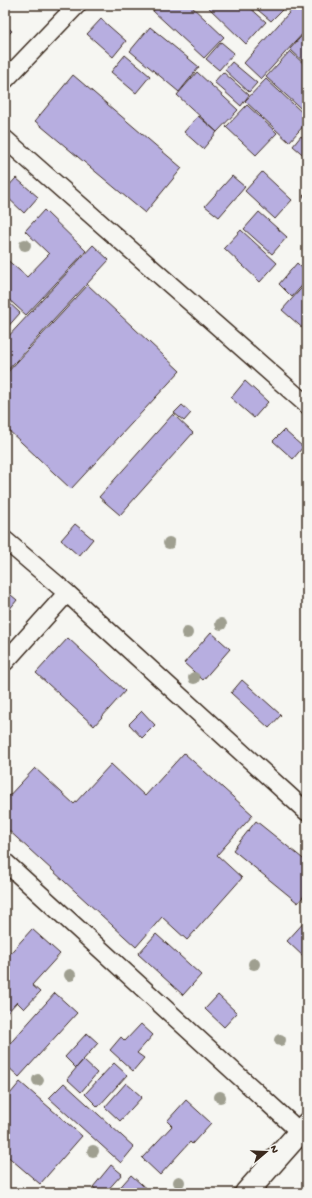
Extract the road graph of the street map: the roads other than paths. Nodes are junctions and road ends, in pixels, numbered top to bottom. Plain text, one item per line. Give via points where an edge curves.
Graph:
1 (77, 5) edge
2 (5, 80) edge
3 (5, 139) edge
4 (307, 405) edge
5 (5, 540) edge
6 (67, 593) junction
7 (5, 662) edge
8 (307, 812) edge
9 (5, 862) edge
10 (304, 1128) edge
11 (246, 1193) edge

1 - 2 street
3 - 4 street
5 - 6 street
6 - 7 street
6 - 8 street
9 - 10 street
10 - 11 main road

